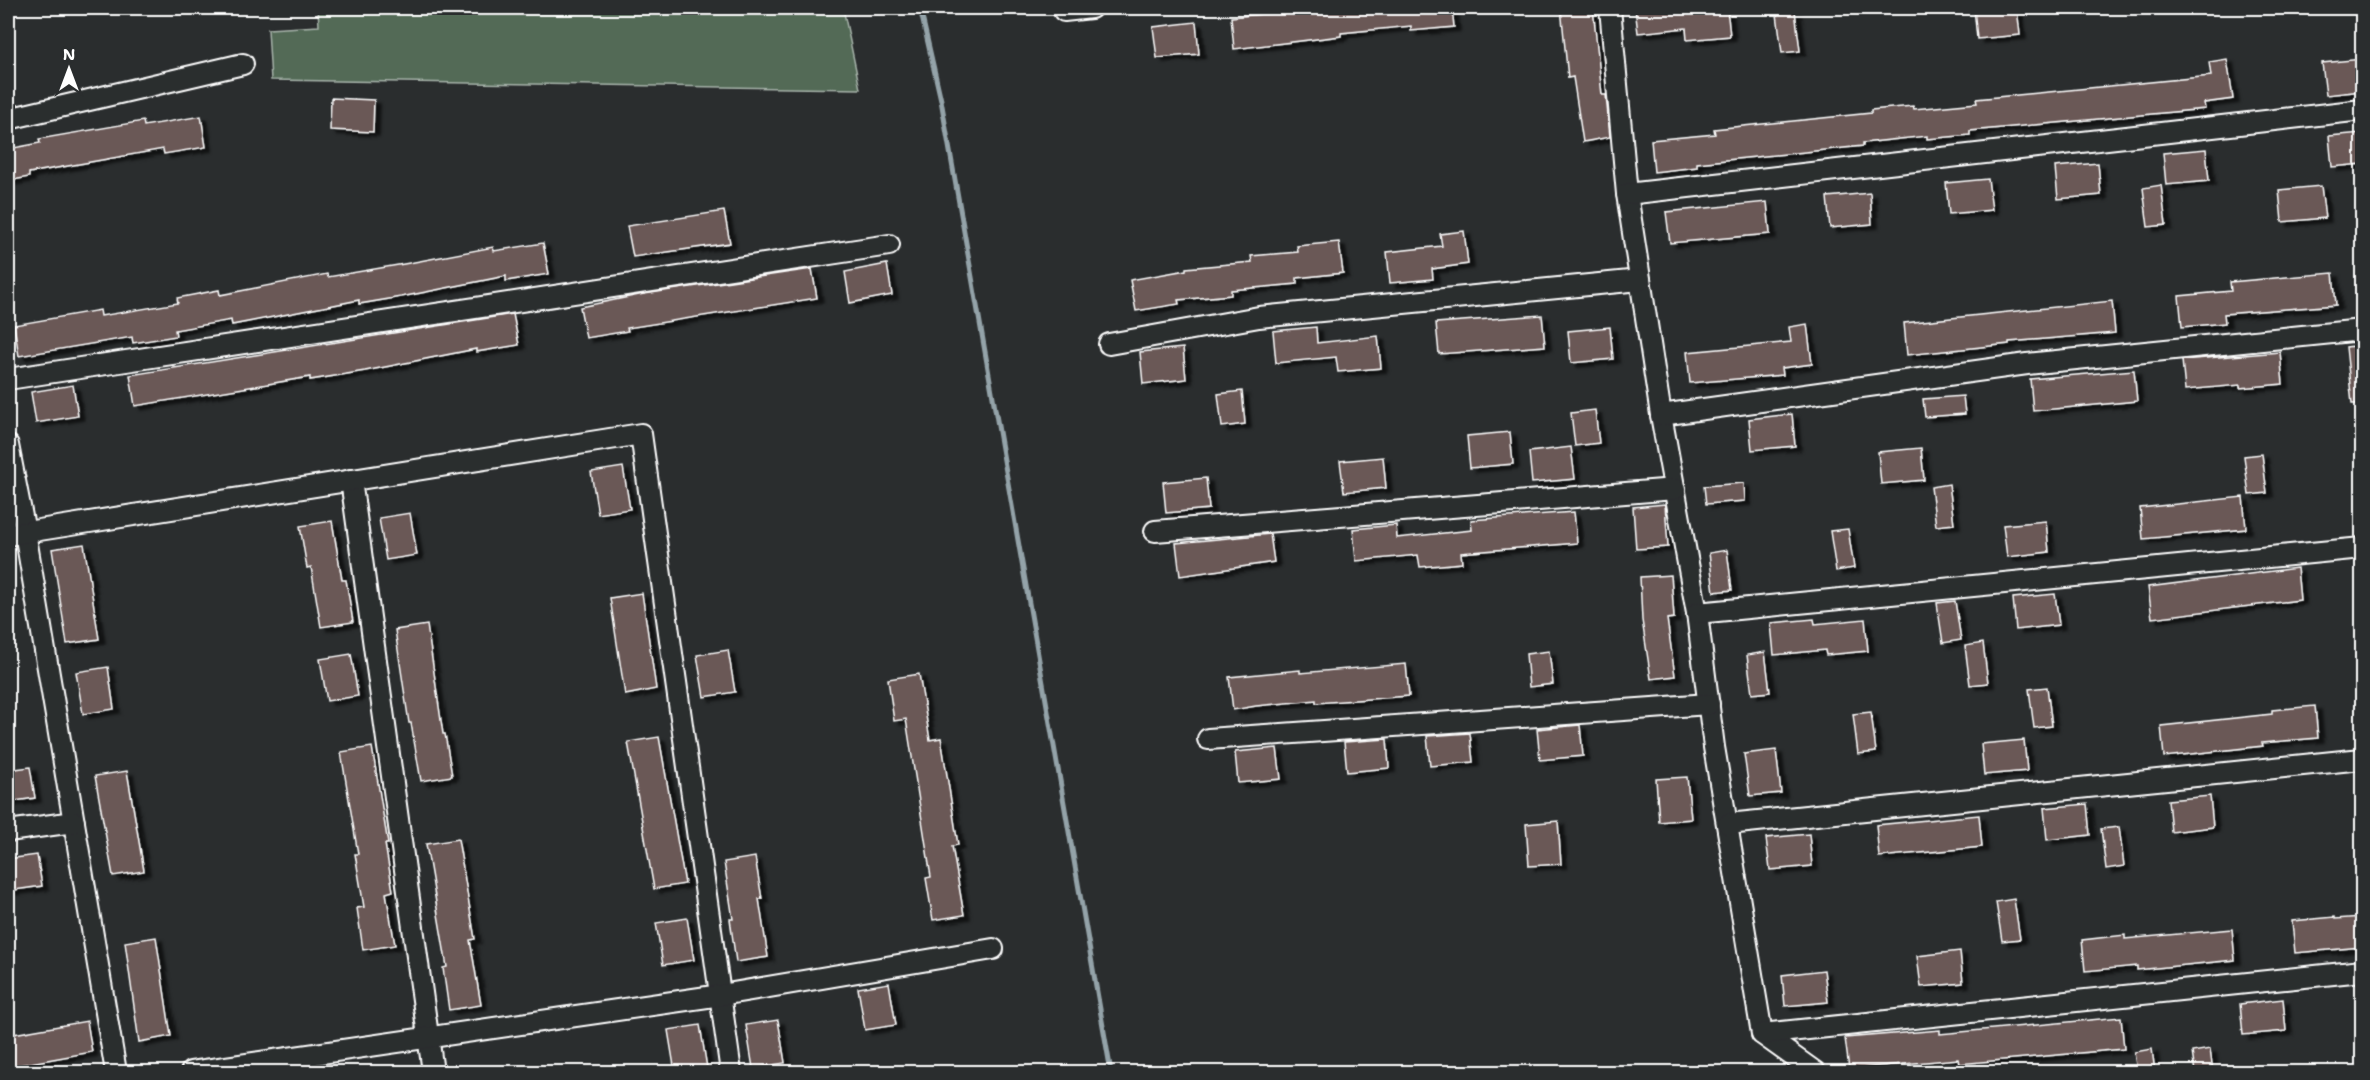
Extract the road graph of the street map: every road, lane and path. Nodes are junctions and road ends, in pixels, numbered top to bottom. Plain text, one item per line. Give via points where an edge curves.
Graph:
1 (1091, 8) edge
2 (1610, 8) edge
3 (1064, 11) dead end
4 (243, 64) dead end
5 (2362, 110) edge
6 (8, 119) edge
7 (1627, 194) junction
8 (889, 245) dead end
9 (1640, 280) junction
10 (2362, 330) edge
11 (1109, 344) dead end
12 (8, 379) edge
13 (1661, 415) junction
14 (8, 445) edge
15 (351, 480) junction
16 (1675, 489) junction
17 (1155, 531) dead end
18 (16, 534) edge
19 (2362, 548) edge
20 (1697, 613) junction
21 (1709, 704) junction
22 (1208, 739) dead end
23 (2362, 759) edge
24 (74, 822) junction
25 (1728, 824) junction
26 (8, 831) edge
27 (993, 949) dead end
28 (2362, 971) edge
29 (721, 995) junction
30 (1762, 1034) junction
31 (429, 1037) junction
32 (116, 1072) edge
33 (191, 1072) edge
34 (434, 1072) edge
35 (731, 1072) edge
36 (1815, 1072) edge

1 - 3 street
2 - 7 street
4 - 6 street
5 - 7 street
7 - 9 street
8 - 12 street
9 - 11 street via 1260,317
9 - 13 street
10 - 13 street via 2027,364
13 - 16 street
14 - 18 street
15 - 18 street
15 - 29 street via 641,434
15 - 31 street
16 - 17 street
16 - 20 street
18 - 24 street
19 - 20 street
20 - 21 street
21 - 22 street
21 - 25 street
23 - 25 street
24 - 26 street
24 - 32 street
25 - 30 street
27 - 29 street
28 - 30 street
29 - 31 street
29 - 35 street
30 - 36 street
31 - 33 street
31 - 34 street

